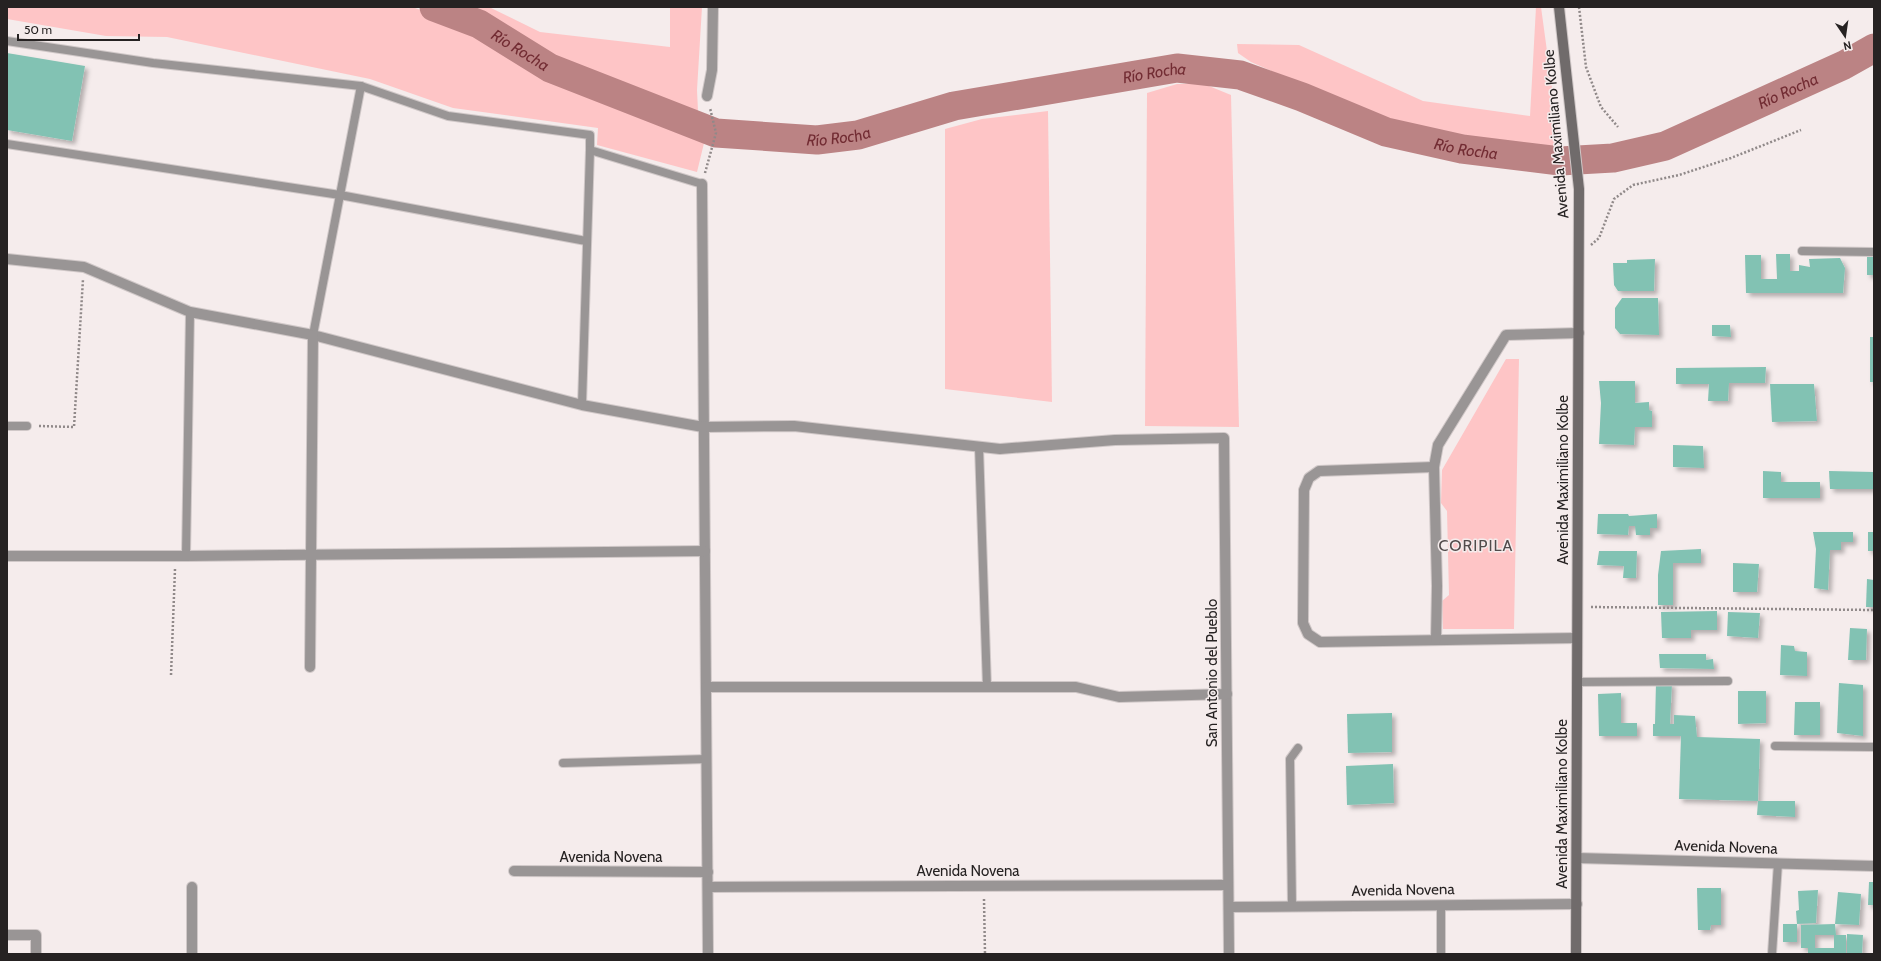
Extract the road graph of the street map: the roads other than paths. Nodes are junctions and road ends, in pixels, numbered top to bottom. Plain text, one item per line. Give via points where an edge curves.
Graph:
1 (713, 7) edge
2 (1559, 7) edge
3 (7, 42) edge
4 (361, 86) junction
5 (707, 96) road end
6 (7, 144) edge
7 (590, 150) junction
8 (702, 184) joint
9 (340, 195) junction
10 (586, 241) junction
11 (1802, 251) dead end
12 (1874, 252) edge
13 (7, 259) edge
14 (190, 312) junction
15 (1579, 332) junction
16 (313, 335) junction
17 (582, 405) junction
18 (7, 426) edge
19 (27, 426) road end
20 (703, 427) junction
21 (979, 447) junction
22 (1434, 467) junction
23 (705, 551) junction
24 (311, 555) junction
25 (7, 556) edge
26 (186, 556) junction
27 (1577, 638) junction
28 (1436, 640) junction
29 (310, 667) dead end
30 (1728, 681) dead end
31 (1577, 682) junction
32 (706, 687) junction
33 (987, 687) junction
34 (1227, 694) junction
35 (1775, 746) dead end
36 (1874, 747) edge
37 (1298, 748) dead end
38 (707, 759) junction
39 (563, 763) dead end
40 (1577, 858) junction
41 (1778, 863) junction
42 (1874, 866) edge
43 (514, 871) dead end
44 (708, 872) junction
45 (1228, 885) junction
46 (192, 887) dead end
47 (708, 887) junction
48 (1577, 904) junction
49 (1441, 905) junction
50 (1292, 906) junction
51 (1229, 907) junction
52 (7, 935) edge
53 (36, 954) edge
54 (192, 954) edge
55 (708, 954) edge
56 (1230, 954) edge
57 (1441, 954) edge
58 (1576, 954) edge
59 (1772, 954) edge

1 - 5 street via 712,70
2 - 15 main road, Avenida Maximiliano Kolbe via 1579,190
3 - 4 lane via 153,63
4 - 7 lane via 448,116 590,135
4 - 9 lane
6 - 9 lane
7 - 8 lane
7 - 10 lane
8 - 20 street
9 - 10 lane
9 - 16 lane
10 - 17 lane
11 - 12 lane
13 - 14 street via 84,267
14 - 16 street
14 - 26 lane
15 - 22 street via 1506,335 1438,445
15 - 27 main road, Avenida Maximiliano Kolbe
16 - 17 street
16 - 24 street
17 - 20 street
18 - 19 lane
20 - 21 street via 794,426
20 - 23 street
21 - 33 lane
21 - 34 street, San Antonio del Pueblo via 1000,449 1115,440 1224,438
22 - 28 street
22 - 28 street via 1319,471 1309,478 1304,490 1303,623 1308,634 1320,642
23 - 24 street
23 - 32 street
24 - 26 street
24 - 29 street
25 - 26 street
27 - 28 street
27 - 31 main road, Avenida Maximiliano Kolbe
30 - 31 lane
31 - 40 main road, Avenida Maximiliano Kolbe
32 - 33 street
32 - 38 street
33 - 34 street via 1076,686 1119,697
34 - 45 street, San Antonio del Pueblo
35 - 36 lane
37 - 50 lane via 1290,759
38 - 39 lane
38 - 44 street
40 - 41 street, Avenida Novena
40 - 48 main road, Avenida Maximiliano Kolbe
41 - 42 street, Avenida Novena
41 - 59 lane
43 - 44 street, Avenida Novena
44 - 47 street
45 - 47 street, Avenida Novena
45 - 51 street, San Antonio del Pueblo
46 - 54 street
47 - 55 street
48 - 49 street, Avenida Novena
48 - 58 main road, Avenida Maximiliano Kolbe
49 - 50 street, Avenida Novena
49 - 57 lane
50 - 51 street, Avenida Novena
51 - 56 street, San Antonio del Pueblo
52 - 53 street via 36,935

